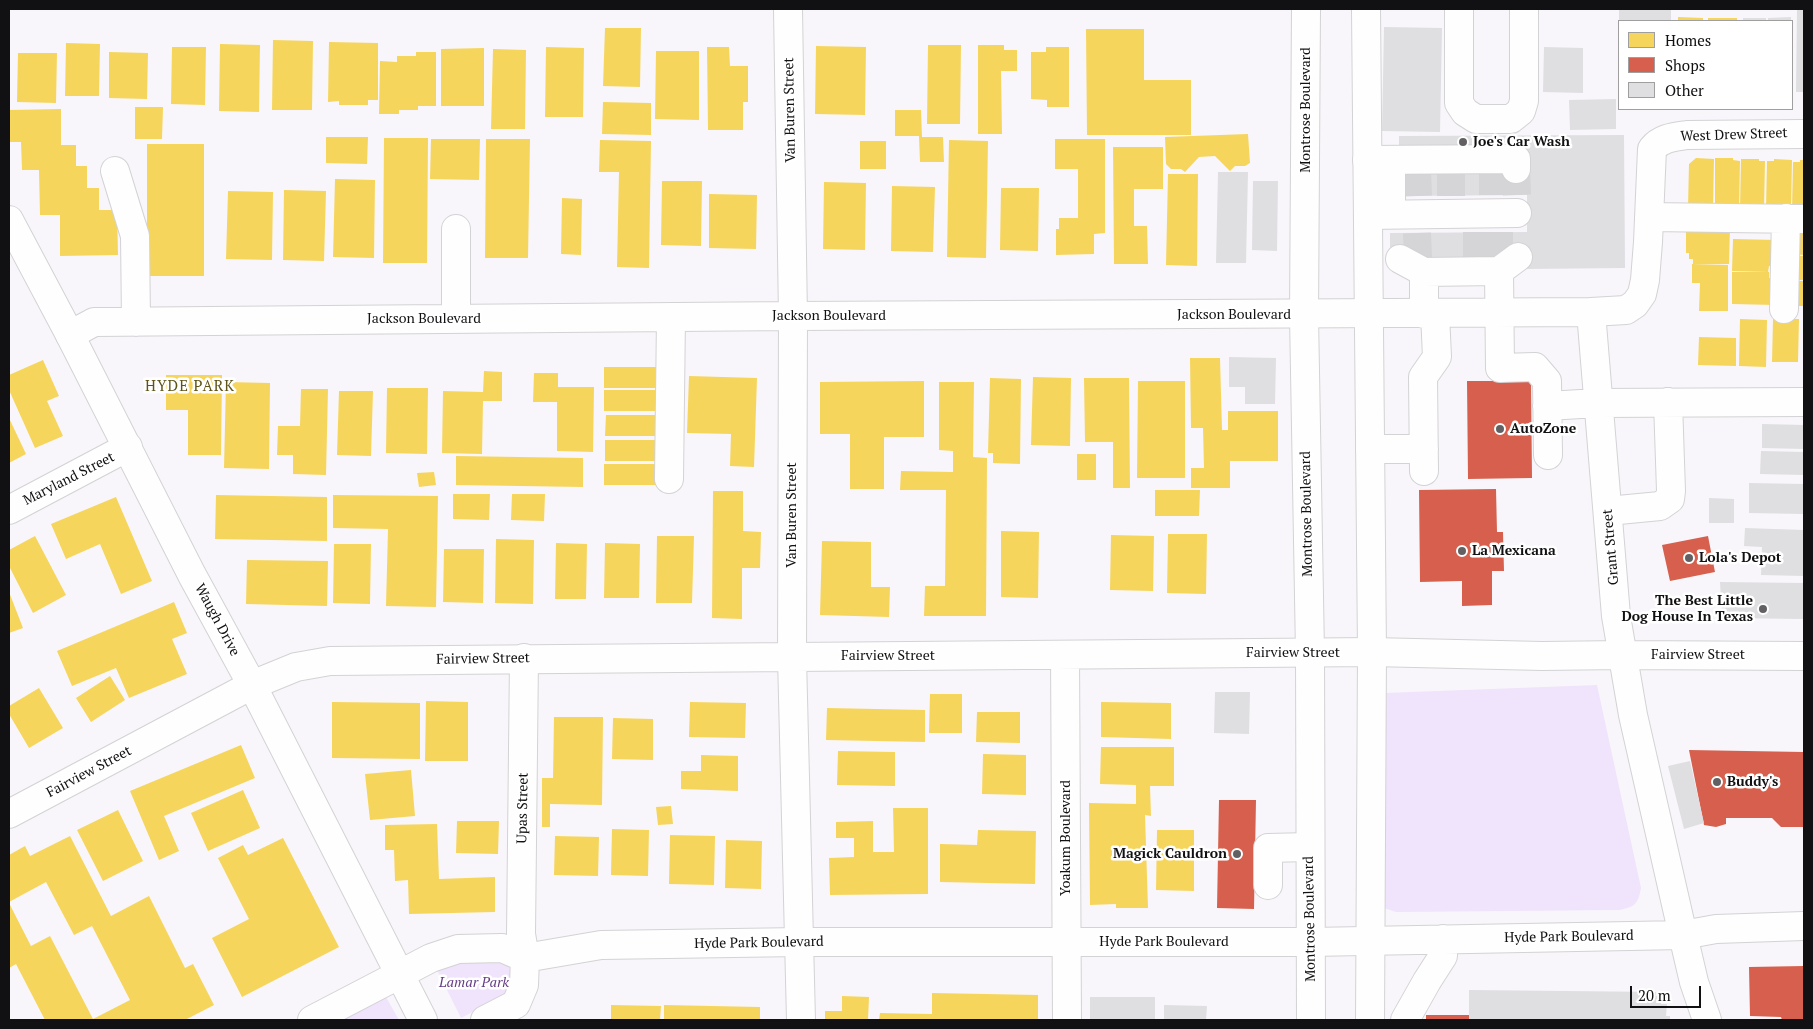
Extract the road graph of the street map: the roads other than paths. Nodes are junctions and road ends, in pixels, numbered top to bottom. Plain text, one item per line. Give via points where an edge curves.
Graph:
1 (788, 9) edge
2 (1306, 9) edge
3 (1366, 9) edge
4 (1460, 9) edge
5 (1524, 9) edge
6 (1804, 134) edge
7 (115, 171) dead end
8 (1453, 213) junction
9 (1649, 217) junction
10 (1795, 219) edge
11 (9, 220) edge
12 (456, 229) dead end
13 (1784, 309) dead end
14 (1591, 312) junction
15 (1499, 313) junction
16 (1368, 314) junction
17 (1430, 314) junction
18 (1304, 315) junction
19 (793, 316) junction
20 (671, 317) junction
21 (456, 319) junction
22 (136, 322) junction
23 (70, 334) junction
24 (1668, 402) junction
25 (1804, 402) edge
26 (1598, 403) junction
27 (1547, 406) junction
28 (128, 447) junction
29 (1370, 449) junction
30 (1548, 455) dead end
31 (670, 479) dead end
32 (9, 510) edge
33 (1608, 511) junction
34 (1372, 652) junction
35 (1310, 653) junction
36 (1065, 655) junction
37 (1622, 655) junction
38 (792, 656) junction
39 (1804, 656) edge
40 (524, 658) junction
41 (252, 685) junction
42 (9, 814) edge
43 (1310, 847) junction
44 (1268, 885) dead end
45 (1804, 926) edge
46 (1683, 935) junction
47 (1443, 940) junction
48 (1370, 941) junction
49 (800, 942) junction
50 (1066, 942) junction
51 (1310, 942) junction
52 (525, 958) junction
53 (400, 974) junction
54 (312, 1020) edge
55 (423, 1020) edge
56 (485, 1020) edge
57 (801, 1020) edge
58 (1067, 1020) edge
59 (1311, 1020) edge
60 (1370, 1020) edge
61 (1406, 1020) edge
62 (1707, 1020) edge

1 - 19 street, Van Buren Street
2 - 18 street, Montrose Boulevard
3 - 8 street
4 - 5 street via 1460,102 1465,112 1476,119 1511,119 1521,111 1524,101
6 - 9 street, West Drew Street via 1711,134 1680,136 1657,143 1652,149
7 - 22 street via 136,236
8 - 15 street
8 - 16 street
8 - 17 street
9 - 10 street
9 - 14 street via 1642,294 1626,310
10 - 13 street
11 - 23 street, Waugh Drive
12 - 21 street
14 - 15 street, Jackson Boulevard
14 - 26 street, Grant Street
15 - 17 street, Jackson Boulevard
15 - 27 street via 1500,368 1535,367 1547,381
16 - 17 street, Jackson Boulevard
16 - 18 street, Jackson Boulevard
16 - 29 street
17 - 29 street via 1437,357 1424,378 1424,460
18 - 19 street, Jackson Boulevard
18 - 35 street, Montrose Boulevard
19 - 20 street, Jackson Boulevard
19 - 38 street, Van Buren Street
20 - 21 street, Jackson Boulevard
20 - 31 street
21 - 22 street, Jackson Boulevard
22 - 23 street, Jackson Boulevard via 94,322
23 - 28 street, Waugh Drive
24 - 25 street
24 - 26 street
24 - 33 street via 1670,499 1660,506
26 - 27 street
26 - 33 street, Grant Street
27 - 30 street
28 - 32 street, Maryland Street
28 - 41 street, Waugh Drive
29 - 34 street
33 - 37 street, Grant Street
34 - 35 street, Fairview Street
34 - 37 street, Fairview Street
34 - 48 street
35 - 36 street, Fairview Street
35 - 43 street, Montrose Boulevard
36 - 38 street, Fairview Street
36 - 50 street, Yoakum Boulevard
37 - 39 street, Fairview Street
37 - 46 street, Grant Street
38 - 40 street, Fairview Street
38 - 49 street, Van Buren Street
40 - 41 street, Fairview Street via 330,661 296,667
40 - 52 street, Upas Street via 521,934
41 - 42 street, Fairview Street
41 - 53 street, Waugh Drive
43 - 44 street via 1268,848
43 - 51 street, Montrose Boulevard
45 - 46 street, Hyde Park Boulevard via 1716,929
46 - 47 street, Hyde Park Boulevard
46 - 62 street, Grant Street
47 - 48 street, Hyde Park Boulevard
47 - 61 street via 1443,956
48 - 51 street, Hyde Park Boulevard
48 - 60 street
49 - 50 street, Hyde Park Boulevard
49 - 52 street, Hyde Park Boulevard via 600,945
49 - 57 street, Van Buren Street
50 - 51 street, Hyde Park Boulevard
50 - 58 street, Yoakum Boulevard
51 - 59 street, Montrose Boulevard
52 - 53 street via 502,948 458,949
52 - 56 street via 524,985 516,1004
53 - 54 street
53 - 55 street, Waugh Drive

